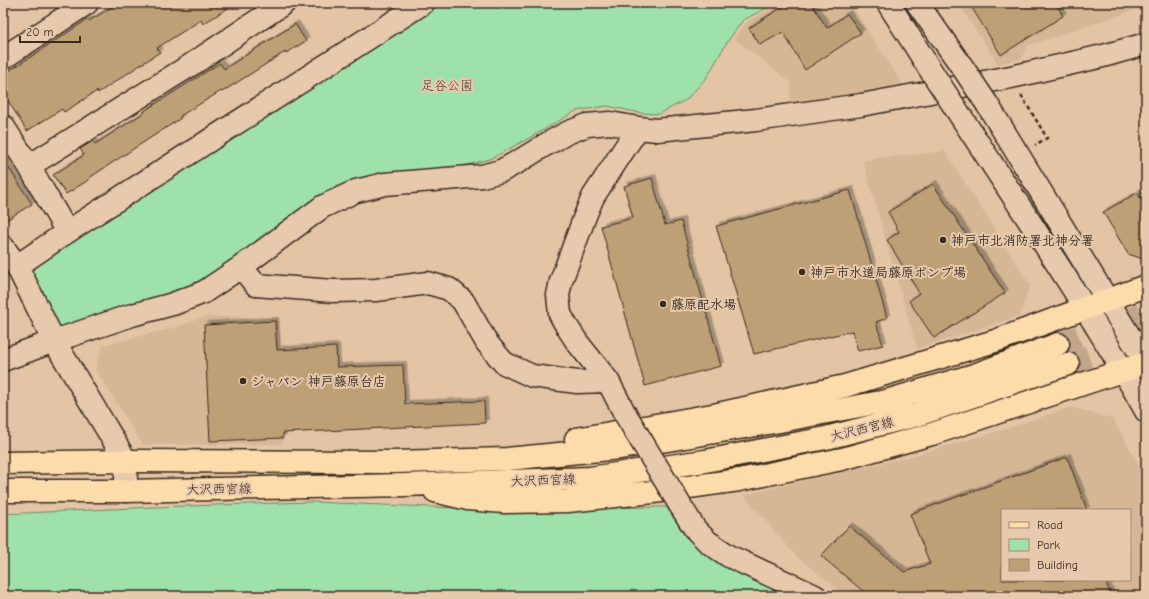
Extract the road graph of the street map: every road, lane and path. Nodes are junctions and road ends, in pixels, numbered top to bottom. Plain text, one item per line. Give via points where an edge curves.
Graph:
1 (87, 3) edge
2 (284, 3) edge
3 (424, 3) edge
4 (888, 3) edge
5 (917, 3) edge
6 (1146, 44) edge
7 (3, 58) edge
8 (1011, 77) junction
9 (3, 126) edge
10 (638, 128) junction
11 (1046, 138) dead end
12 (29, 166) junction
13 (67, 232) junction
14 (3, 247) edge
15 (17, 266) junction
16 (241, 267) junction
17 (1146, 286) edge
18 (1108, 300) junction
19 (1085, 308) junction
20 (54, 341) junction
21 (1058, 344) tunnel mouth
22 (3, 360) edge
23 (1146, 363) edge
24 (1068, 364) tunnel mouth
25 (1123, 371) junction
26 (608, 381) junction
27 (1146, 411) edge
28 (126, 461) junction
29 (394, 462) junction
30 (3, 463) edge
31 (405, 484) junction
32 (3, 491) edge
33 (126, 491) junction
34 (815, 596) edge

1 - 7 street
2 - 12 street via 194,63
3 - 13 street
4 - 19 street, bridge
5 - 18 street, bridge via 987,104
6 - 8 street
8 - 10 street via 861,105 756,120 657,130
8 - 11 path
9 - 12 street
10 - 16 street via 610,123 587,125 567,133 501,171 482,176 385,184 356,191 322,207
10 - 26 street via 593,197 558,295 560,314 566,325
12 - 13 street
13 - 15 street
14 - 15 street
15 - 20 street
16 - 20 street via 204,292
16 - 26 street via 256,285 333,291 376,290 428,283 449,288 463,301 486,344 504,363 532,376 577,382
17 - 18 main road
18 - 19 main road
18 - 23 street
19 - 25 street
19 - 29 main road via 995,341 845,386 718,414 583,438
20 - 22 street
20 - 28 street
21 - 29 main road, 大沢西宮線 via 974,375 886,401 780,421 620,448 507,459
23 - 25 main road
24 - 31 main road, 大沢西宮線 via 917,415 826,438 704,461 590,478
25 - 27 street
25 - 31 main road via 924,436 842,459 739,480 568,501 504,502 468,499
26 - 34 street, bridge via 695,529 708,542 729,556
28 - 29 main road, 大沢西宮線
28 - 30 main road, 大沢西宮線
28 - 33 street
31 - 33 main road, 大沢西宮線
32 - 33 main road, 大沢西宮線

